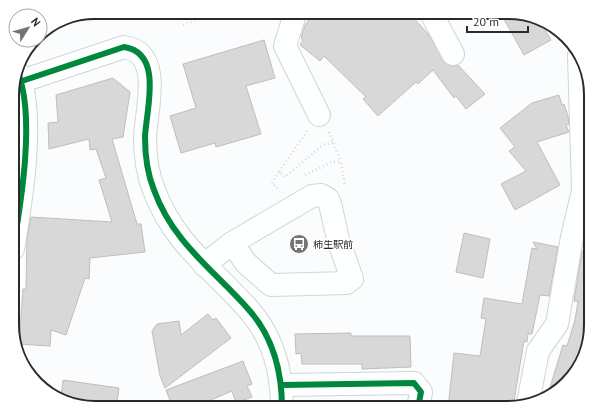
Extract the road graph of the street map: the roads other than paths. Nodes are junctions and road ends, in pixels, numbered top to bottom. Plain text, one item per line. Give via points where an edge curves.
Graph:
1 (293, 19) edge
2 (435, 19) edge
3 (452, 54) dead end
4 (579, 71) edge
5 (22, 75) edge
6 (21, 80) edge
7 (319, 115) road end
8 (19, 201) edge
9 (232, 242) junction
10 (204, 265) junction
11 (282, 385) junction
12 (529, 397) edge
13 (282, 401) edge
14 (419, 401) edge

1 - 7 street via 285,46
2 - 3 street
4 - 12 street via 583,191 572,236 557,324 538,351
5 - 10 street via 124,47 140,55 150,79 145,137 146,165 165,215
6 - 8 street via 26,100 26,146
9 - 9 street via 312,196 321,195 328,199 330,204 338,239 352,279 347,283 270,285 246,263
9 - 10 street
10 - 11 street via 249,310 264,331 279,367
11 - 13 street
11 - 14 street via 414,383 421,392

